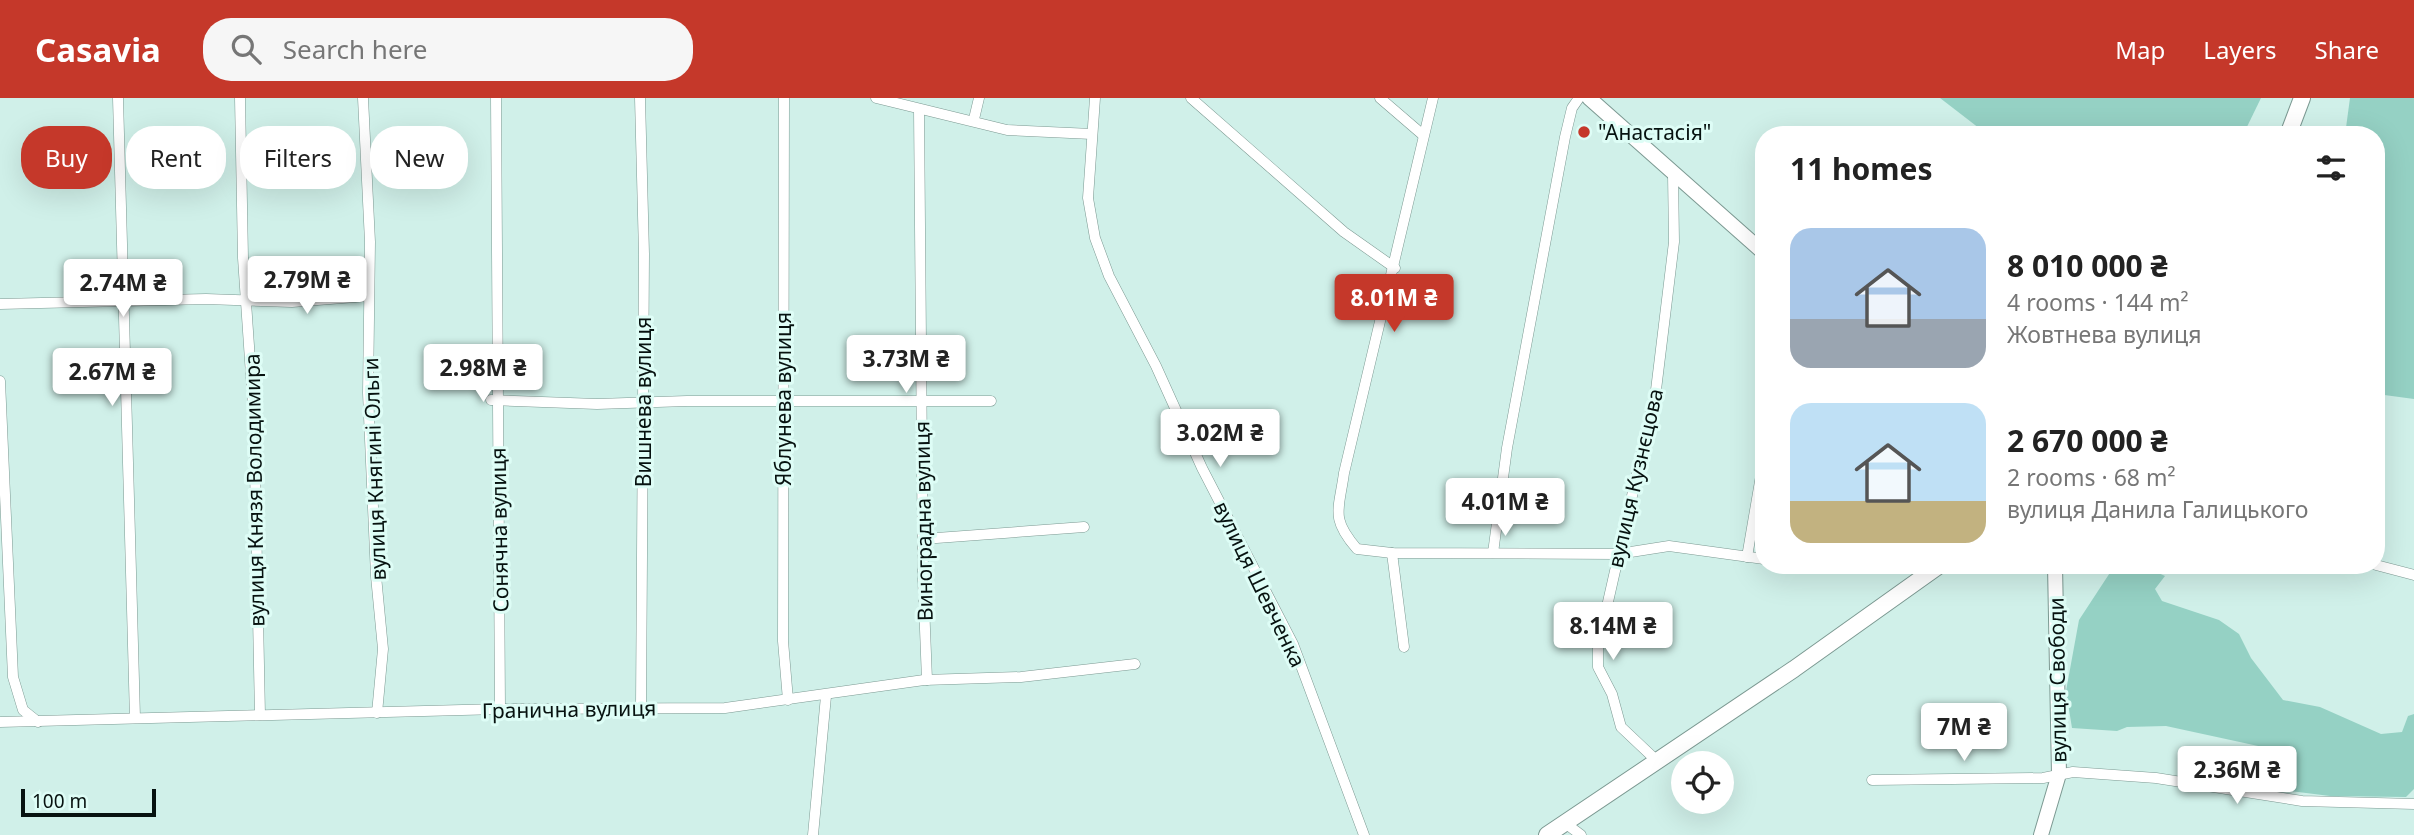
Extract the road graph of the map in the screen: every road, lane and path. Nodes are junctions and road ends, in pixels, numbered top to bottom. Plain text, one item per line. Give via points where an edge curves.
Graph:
1 (118, 98) edge
2 (240, 98) edge
3 (363, 98) edge
4 (496, 98) edge
5 (639, 98) edge
6 (784, 98) edge
7 (876, 98) edge
8 (979, 98) edge
9 (1095, 98) edge
10 (1191, 98) edge
11 (1380, 98) edge
12 (1433, 98) edge
13 (1579, 98) edge
14 (1589, 98) edge
15 (2302, 98) edge
16 (919, 109) junction
17 (974, 119) junction
18 (2291, 126) edge
19 (1092, 134) junction
20 (1423, 135) junction
21 (1673, 174) junction
22 (1755, 245) edge
23 (1395, 268) junction
24 (368, 296) junction
25 (247, 299) junction
26 (0, 304) edge
27 (125, 304) junction
28 (0, 380) edge
29 (494, 400) junction
30 (643, 401) junction
31 (786, 401) junction
32 (991, 401) dead end
33 (922, 402) junction
34 (1755, 510) edge
35 (1084, 527) dead end
36 (923, 540) junction
37 (1392, 553) junction
38 (1493, 553) junction
39 (1618, 554) junction
40 (1747, 558) junction
41 (1755, 558) edge
42 (2385, 567) edge
43 (1927, 574) edge
44 (2054, 574) edge
45 (2414, 575) edge
46 (1404, 647) dead end
47 (1135, 664) dead end
48 (927, 680) junction
49 (826, 696) junction
50 (789, 700) junction
51 (641, 706) junction
52 (500, 709) junction
53 (23, 710) junction
54 (377, 713) junction
55 (260, 715) junction
56 (135, 718) junction
57 (0, 722) edge
58 (12, 722) junction
59 (39, 722) junction
60 (1657, 761) junction
61 (2059, 774) junction
62 (1871, 780) dead end
63 (2414, 804) edge
64 (1565, 823) junction
65 (813, 835) edge
66 (1364, 835) edge
67 (1547, 835) edge
68 (1581, 835) edge
69 (2041, 835) edge

1 - 27 street
2 - 25 street, вулиця Князя Володимира
3 - 24 street, вулиця Княгині Ольги
4 - 29 street, Сонячна вулиця
5 - 30 street, Вишнева вулиця
6 - 31 street, Яблунева вулиця
7 - 16 street
8 - 17 street
9 - 19 street, вулиця Шевченка
10 - 23 street via 1344,232
11 - 20 street
12 - 20 street
13 - 38 street via 1572,108 1528,330
14 - 21 main road
15 - 18 highway
16 - 17 street
16 - 33 street, Виноградна вулиця
17 - 19 street via 1007,130
19 - 66 street, вулиця Шевченка via 1088,198 1109,276 1293,644
20 - 23 street
21 - 22 main road
21 - 39 street, вулиця Кузнєцова via 1674,242 1656,390
23 - 37 street via 1344,473 1337,520 1357,549
24 - 25 street via 292,302
24 - 54 street, вулиця Княгині Ольги via 375,548 383,649
25 - 27 street
25 - 55 street, вулиця Князя Володимира via 254,407
26 - 27 street
27 - 56 street
28 - 53 street via 13,677
29 - 30 street
29 - 52 street, Сонячна вулиця
30 - 31 street
30 - 51 street, Вишнева вулиця
31 - 33 street
31 - 50 street, Яблунева вулиця via 783,640
32 - 33 street
33 - 36 street, Виноградна вулиця
34 - 40 street
35 - 36 street
36 - 48 street, Виноградна вулиця
37 - 38 street
37 - 46 street
38 - 39 street
39 - 40 street via 1669,546
39 - 60 street, вулиця Кузнєцова via 1598,667 1612,694 1620,727
40 - 41 street
42 - 45 street
43 - 60 highway
44 - 61 main road, вулиця Свободи
47 - 48 street, Гранична вулиця via 1021,677
48 - 49 street, Гранична вулиця
49 - 50 street, Гранична вулиця
49 - 65 street
50 - 51 street, Гранична вулиця via 726,708
51 - 52 street, Гранична вулиця
52 - 54 street, Гранична вулиця
53 - 58 street
53 - 59 street
54 - 55 street, Гранична вулиця
55 - 56 street, Гранична вулиця
56 - 59 street, Гранична вулиця
57 - 58 street, Гранична вулиця
58 - 59 street, Гранична вулиця
60 - 64 highway
61 - 62 street
61 - 63 street via 2130,775 2302,801
61 - 69 main road, вулиця Свободи
64 - 67 highway
64 - 68 street

